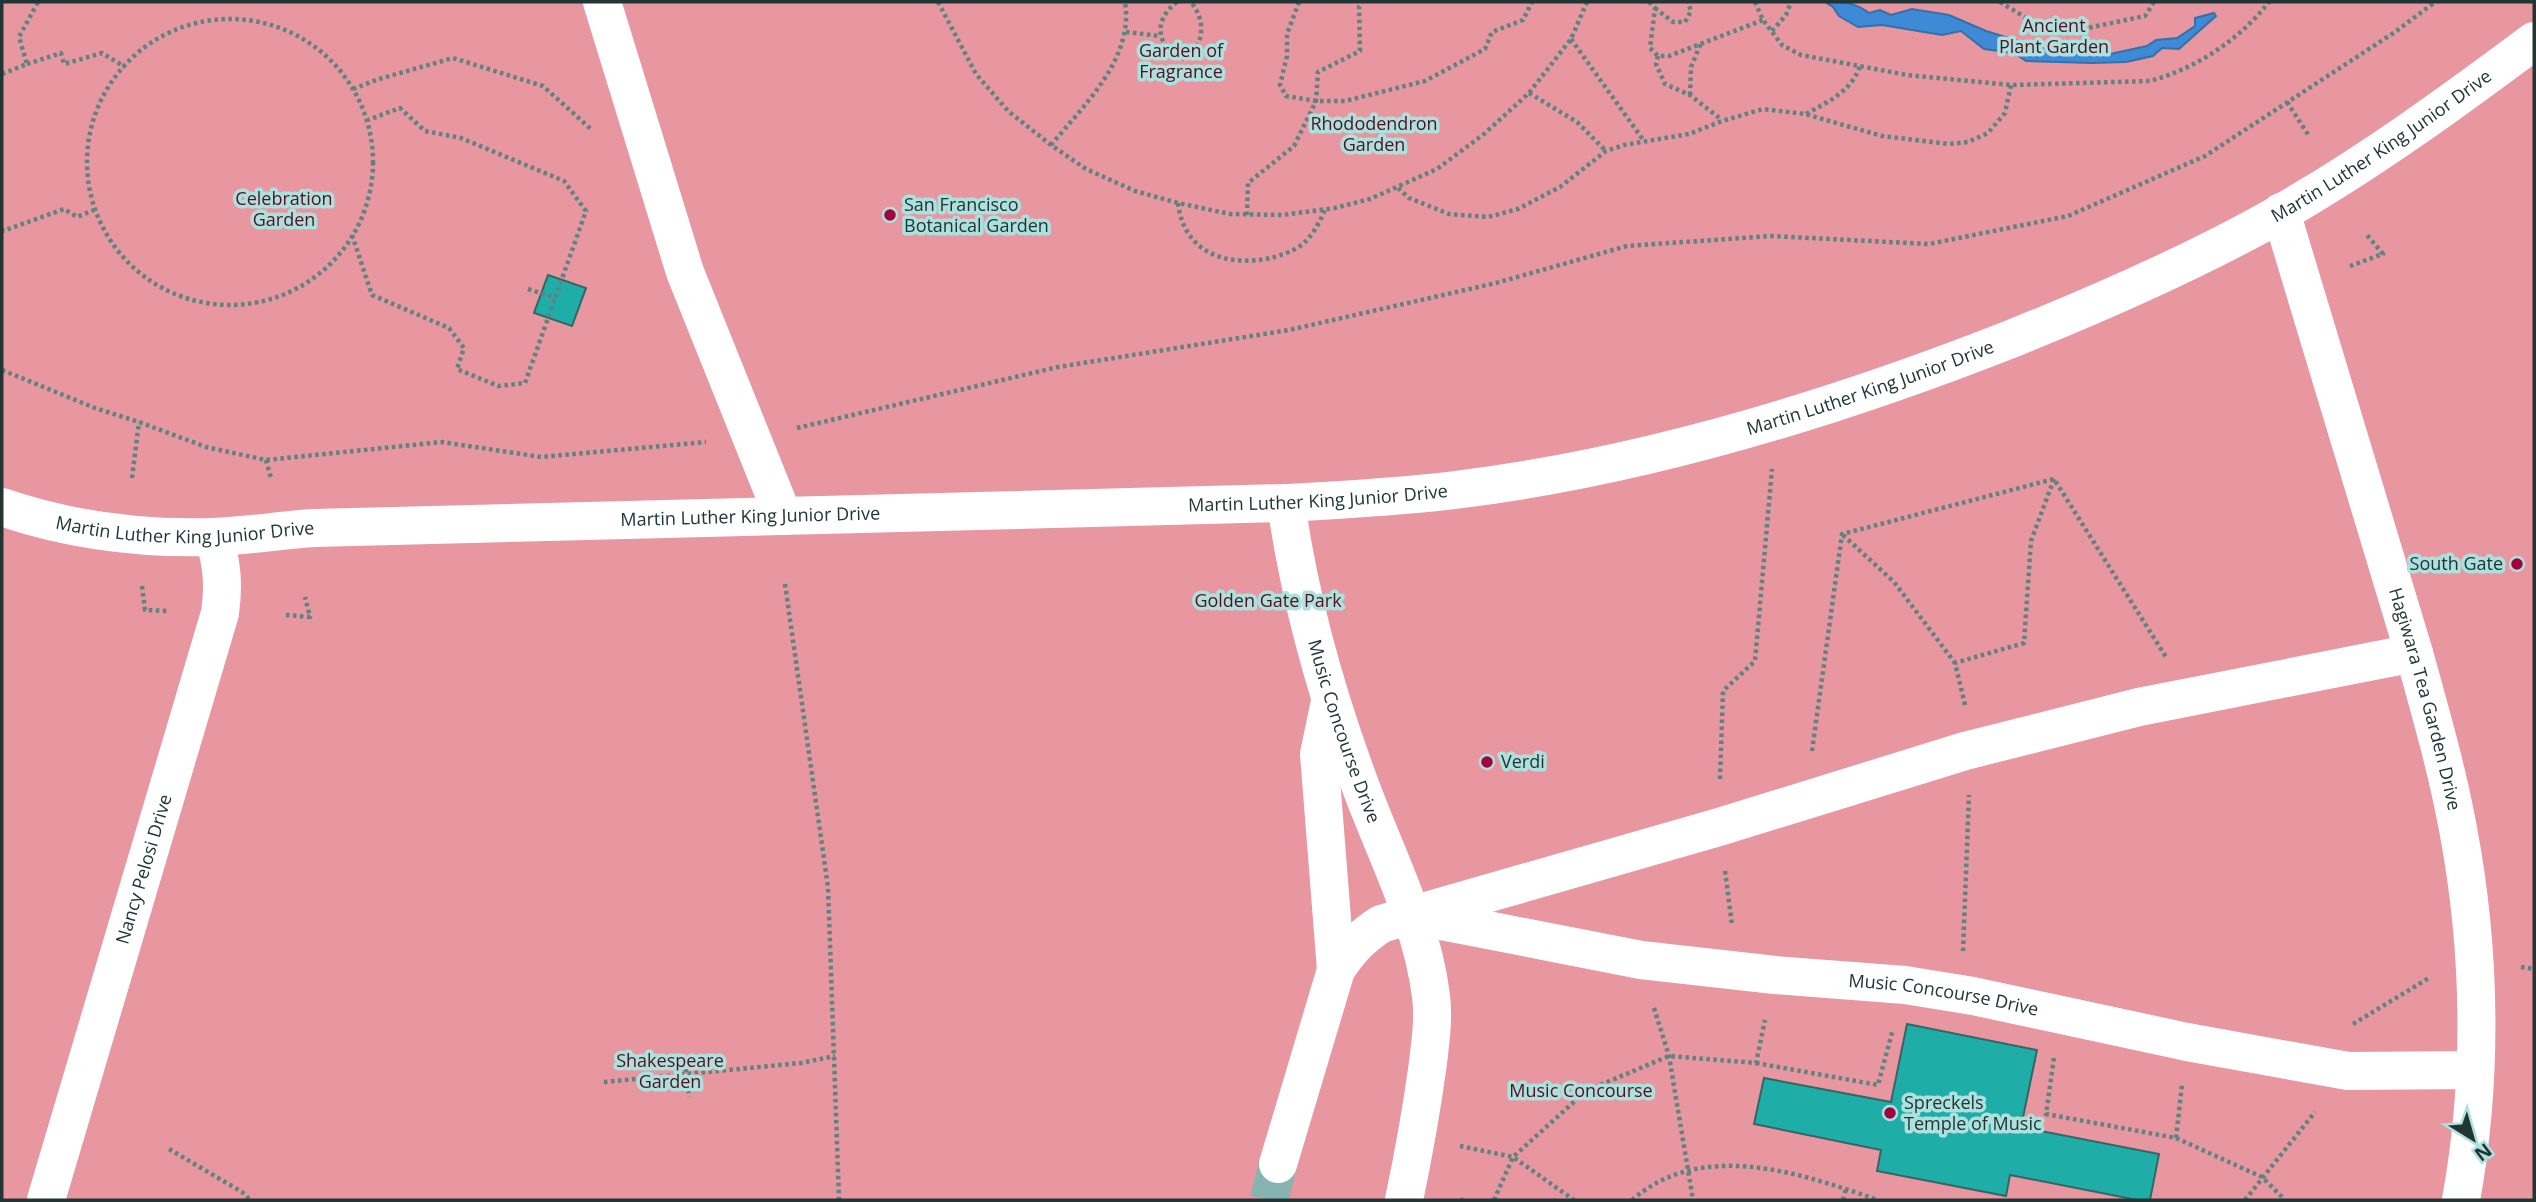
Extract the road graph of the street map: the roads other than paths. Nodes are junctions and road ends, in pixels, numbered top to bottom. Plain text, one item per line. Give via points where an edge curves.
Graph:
1 (602, 2) edge
2 (2534, 41) edge
3 (2281, 212) junction
4 (1286, 503) junction
5 (2, 507) edge
6 (783, 516) junction
7 (214, 537) junction
8 (2414, 653) junction
9 (1330, 699) junction
10 (1411, 915) junction
11 (1336, 970) junction
12 (2475, 1070) junction
13 (1278, 1164) tunnel mouth
14 (46, 1200) edge
15 (1404, 1200) edge
16 (2461, 1200) edge

1 - 6 street via 685,272
2 - 3 street, Martin Luther King Junior Drive via 2413,129
3 - 4 street, Martin Luther King Junior Drive via 2056,321 1890,384 1777,420 1545,476 1433,492
3 - 8 street, Hagiwara Tea Garden Drive
4 - 6 street, Martin Luther King Junior Drive
4 - 9 street, Music Concourse Drive via 1298,579
5 - 7 street, Martin Luther King Junior Drive via 107,531
6 - 7 street, Martin Luther King Junior Drive via 314,528
7 - 14 street, Nancy Pelosi Drive via 223,575 220,613
8 - 10 street via 2138,707 1965,751
8 - 12 street, Hagiwara Tea Garden Drive via 2447,777 2465,869 2474,967
9 - 10 street, Music Concourse Drive
9 - 11 street via 1319,754
10 - 11 street via 1381,924 1362,936
10 - 12 street, Music Concourse Drive via 1641,960 1905,985 1973,996 2348,1071
10 - 15 street, Music Concourse Drive via 1432,998 1431,1042
11 - 13 street
12 - 16 street, Hagiwara Tea Garden Drive

